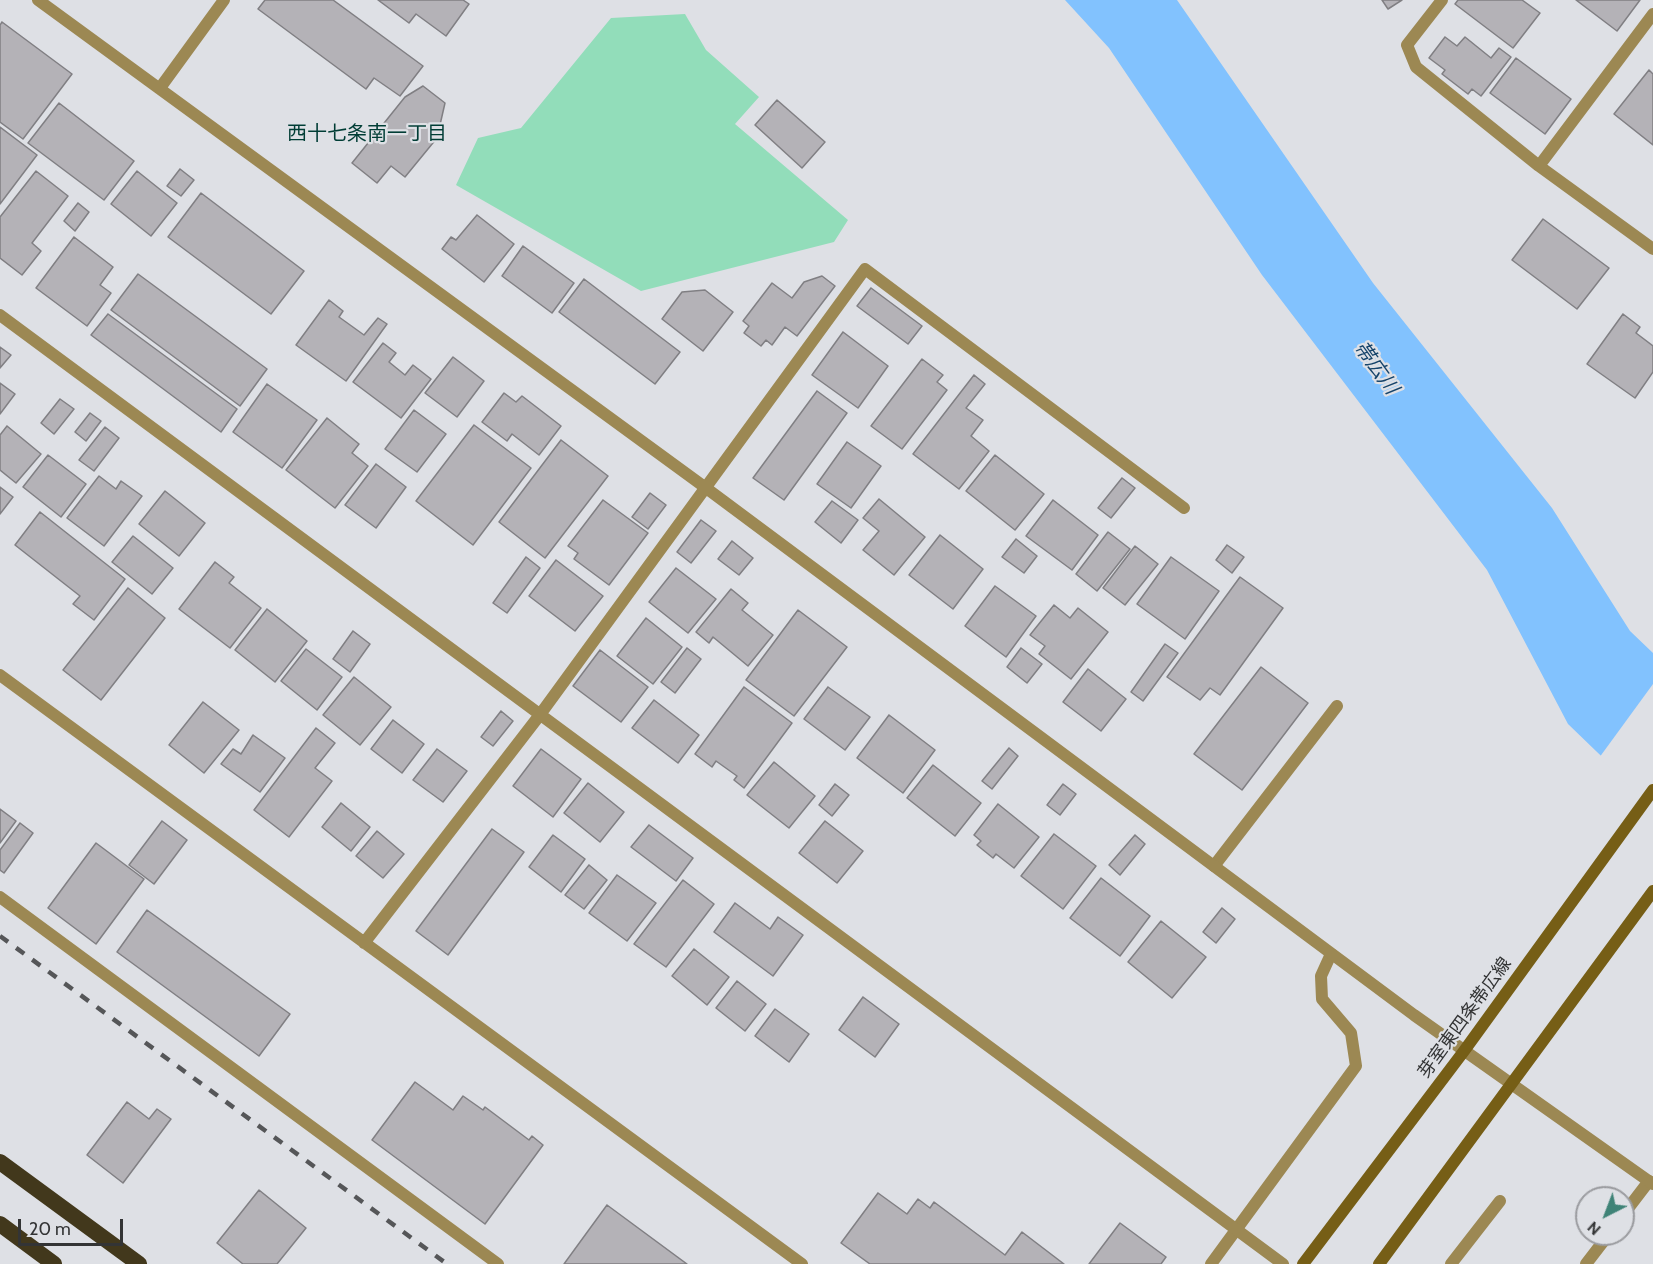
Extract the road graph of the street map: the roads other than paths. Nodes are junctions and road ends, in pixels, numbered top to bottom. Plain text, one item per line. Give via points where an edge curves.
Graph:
1 (38, 0) edge
2 (224, 0) edge
3 (1442, 0) edge
4 (1653, 14) edge
5 (160, 88) junction
6 (1539, 166) junction
7 (1653, 249) edge
8 (0, 315) edge
9 (706, 488) junction
10 (1184, 508) dead end
11 (0, 675) edge
12 (1336, 706) dead end
13 (539, 716) junction
14 (1653, 790) edge
15 (1214, 867) junction
16 (1653, 891) edge
17 (0, 897) edge
18 (364, 943) junction
19 (1331, 954) junction
20 (1464, 1051) junction
21 (1510, 1084) junction
22 (0, 1161) edge
23 (1651, 1183) edge
24 (1500, 1201) dead end
25 (1635, 1201) edge
26 (0, 1224) edge
27 (1237, 1230) junction
28 (1600, 1246) edge
29 (54, 1264) edge
30 (139, 1264) edge
31 (498, 1264) edge
32 (802, 1264) edge
33 (1211, 1264) edge
34 (1283, 1264) edge
35 (1303, 1264) edge
36 (1379, 1264) edge
37 (1451, 1264) edge
38 (1586, 1264) edge

1 - 5 street
2 - 5 street
3 - 6 street via 1407,45 1416,67
4 - 6 street
5 - 9 street
6 - 7 street
8 - 13 street
9 - 10 street via 865,269
9 - 13 street
9 - 15 street
11 - 18 street
12 - 15 street
13 - 18 street
13 - 27 street
14 - 20 main road, 芽室東四条帯広線
15 - 19 street
16 - 21 main road
17 - 31 street
18 - 32 street
19 - 20 street
19 - 27 street via 1321,976 1322,999 1351,1033 1356,1066
20 - 21 street
20 - 35 main road, 芽室東四条帯広線
21 - 23 street
21 - 36 main road
22 - 30 highway
23 - 25 street
24 - 37 street
26 - 29 highway
27 - 33 street
27 - 34 street
28 - 38 street

